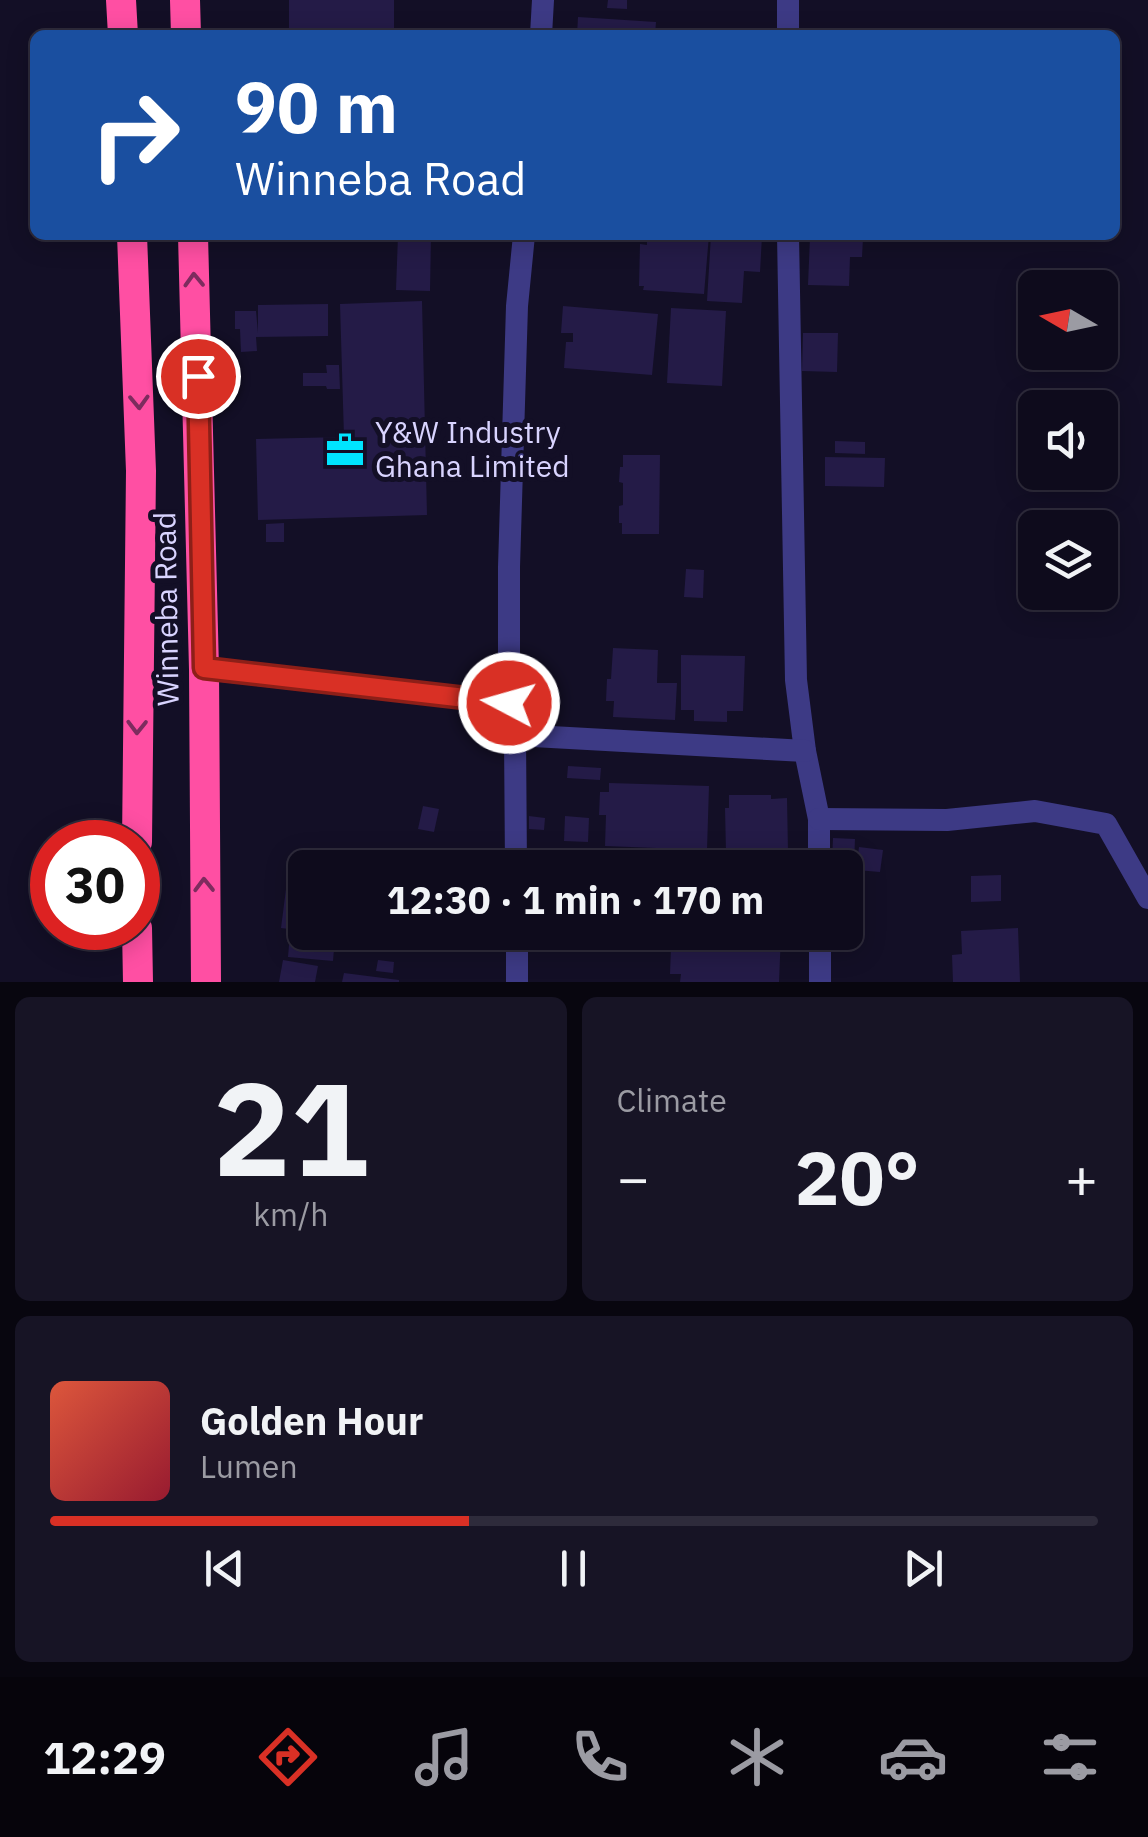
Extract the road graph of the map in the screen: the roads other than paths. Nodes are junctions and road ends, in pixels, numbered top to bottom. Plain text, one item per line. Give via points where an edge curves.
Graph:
1 (121, 0) edge
2 (185, 0) edge
3 (543, 0) edge
4 (788, 0) edge
5 (123, 30) edge
6 (186, 30) edge
7 (541, 30) edge
8 (788, 30) edge
9 (132, 240) edge
10 (193, 240) edge
11 (524, 240) edge
12 (788, 240) edge
13 (204, 668) junction
14 (509, 703) junction
15 (515, 735) junction
16 (805, 751) junction
17 (819, 819) junction
18 (136, 820) edge
19 (516, 850) edge
20 (819, 850) edge
21 (1148, 898) edge
22 (137, 950) edge
23 (516, 950) edge
24 (820, 950) edge
25 (138, 982) edge
26 (206, 982) edge
27 (517, 982) edge
28 (820, 982) edge

1 - 5 highway
2 - 6 highway
3 - 7 street
4 - 8 street
9 -> 18 highway, Winneba Road via 142,471
13 -> 10 highway, Winneba Road
11 - 14 street
12 - 16 street via 796,680
13 - 14 street
26 -> 13 highway, Winneba Road
14 - 15 street
15 - 16 street
15 - 19 street
16 - 17 street
17 - 20 street
17 - 21 street via 947,820 1035,811 1106,824
22 - 25 highway
23 - 27 street
24 - 28 street

